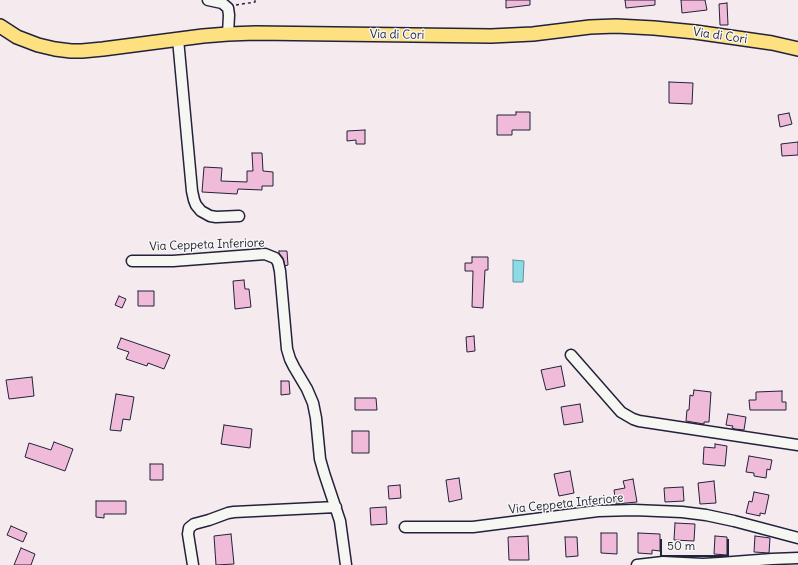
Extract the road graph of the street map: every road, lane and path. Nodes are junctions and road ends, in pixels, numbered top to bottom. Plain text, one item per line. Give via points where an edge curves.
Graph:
1 (208, 0) edge
2 (255, 0) edge
3 (226, 6) junction
4 (0, 26) edge
5 (228, 34) junction
6 (178, 39) junction
7 (798, 49) edge
8 (239, 216) dead end
9 (132, 261) dead end
10 (571, 355) dead end
11 (798, 445) edge
12 (336, 507) junction
13 (406, 527) dead end
14 (798, 538) edge
15 (798, 558) edge
16 (193, 565) edge
17 (346, 565) edge
18 (638, 565) edge

1 - 3 street
2 - 3 path
3 - 5 street via 229,12
4 - 6 main road, Via di Cori via 32,43 66,51
5 - 6 main road, Via di Cori
5 - 7 main road, Via di Cori via 475,36 533,34 594,27 638,27 695,32
6 - 8 street via 194,200 201,211 210,216
9 - 12 street, Via Ceppeta Inferiore via 173,261 260,254 275,258 279,267 287,349 313,403 321,464
10 - 11 street via 621,412 632,419
12 - 16 street via 234,512 194,524 189,528 188,534
12 - 17 street, Via Ceppeta Inferiore
13 - 14 street, Via Ceppeta Inferiore via 473,527 598,511 634,510 706,515
15 - 18 street

